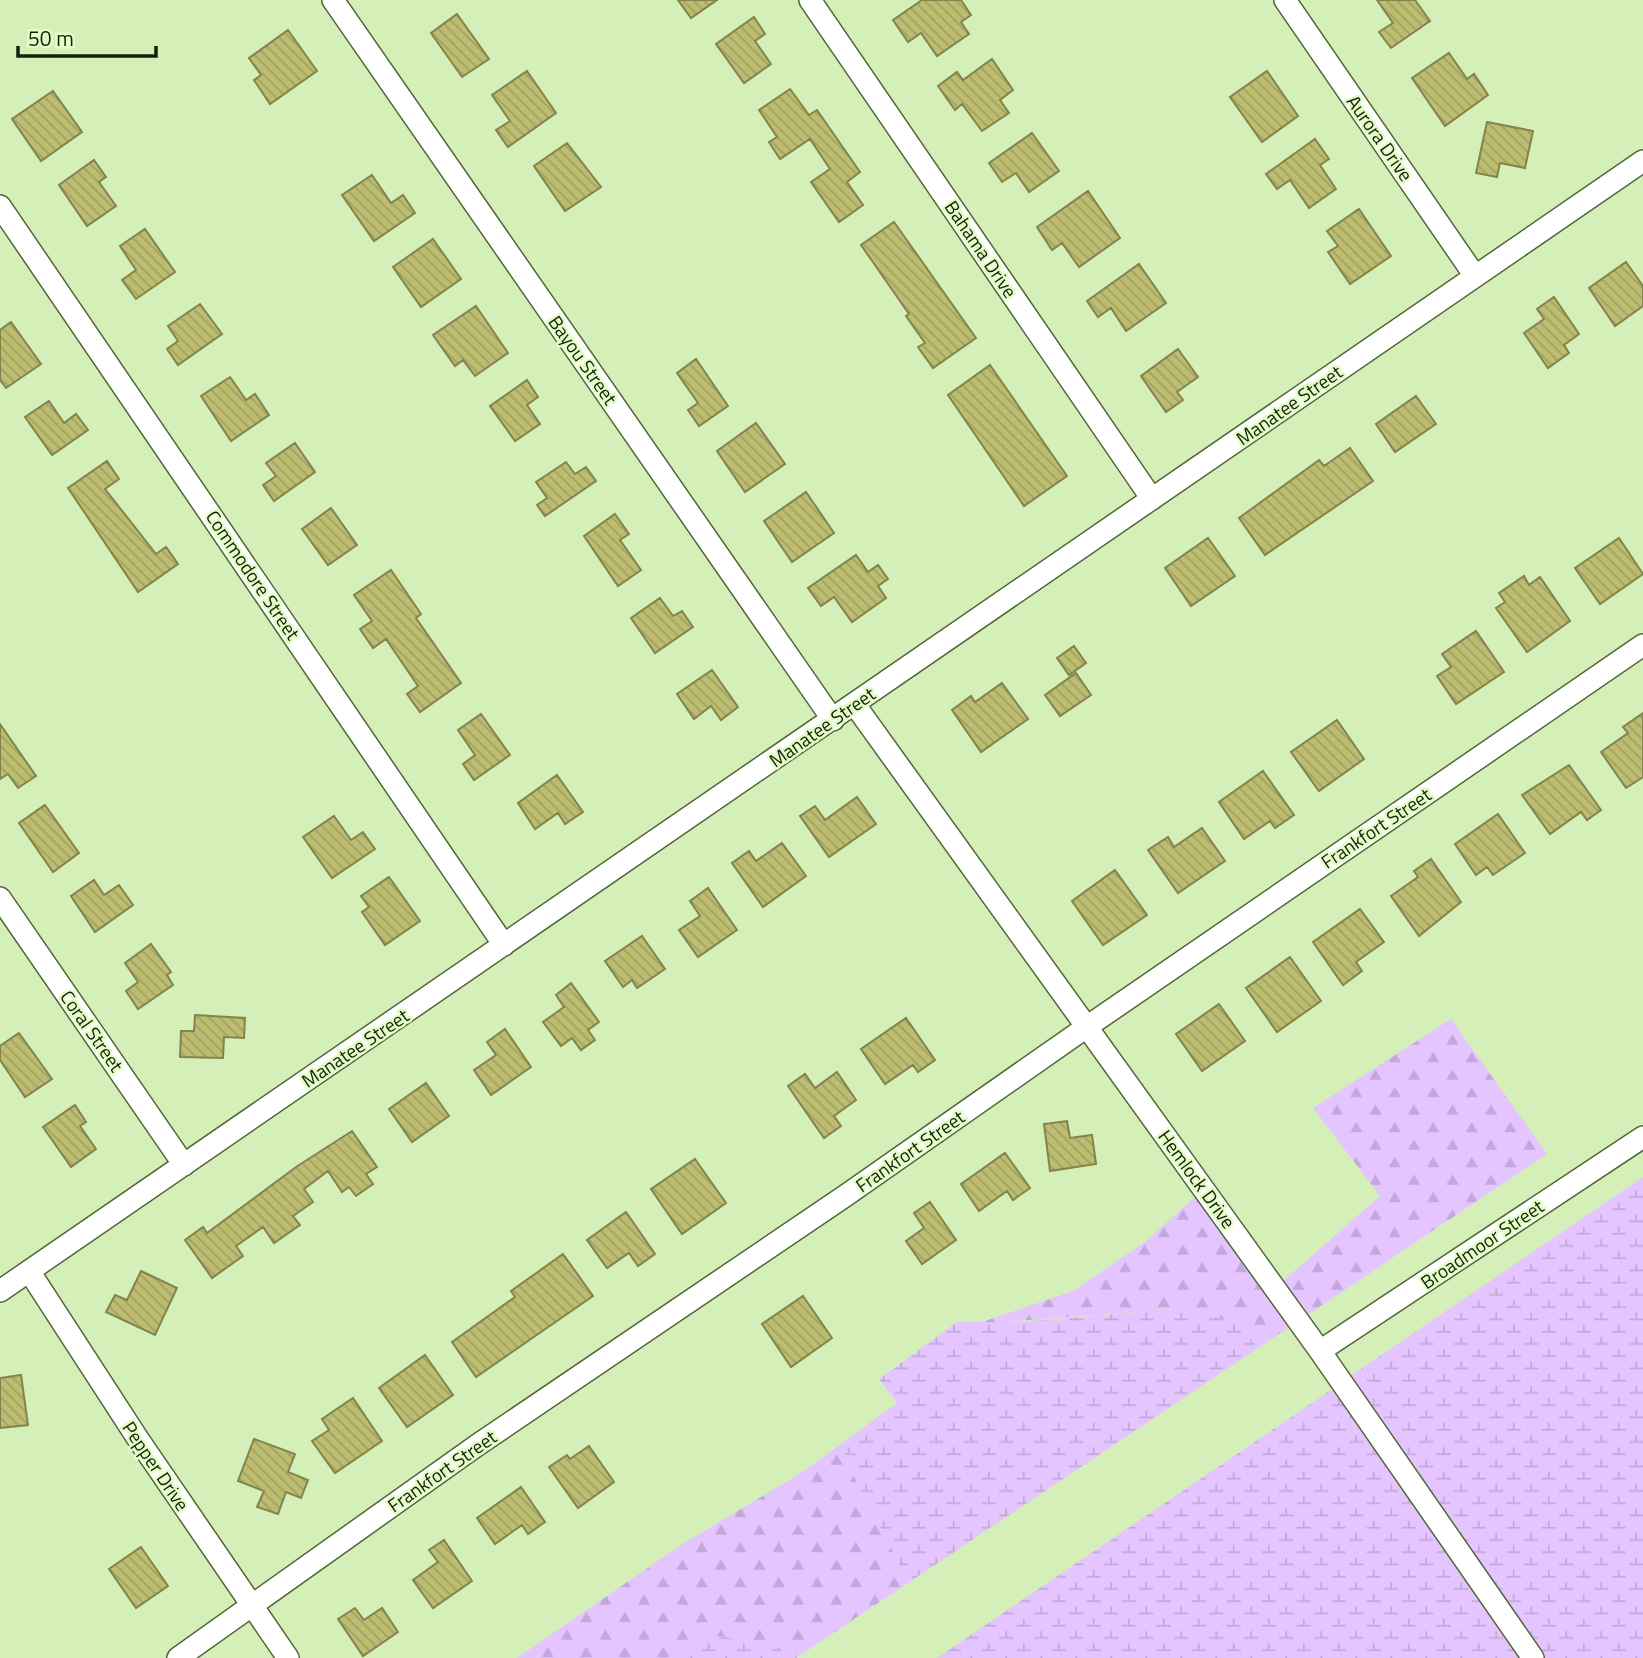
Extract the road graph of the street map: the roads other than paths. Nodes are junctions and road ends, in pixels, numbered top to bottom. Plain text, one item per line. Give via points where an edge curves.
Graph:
1 (333, 0) edge
2 (810, 0) edge
3 (1285, 0) edge
4 (1643, 161) edge
5 (0, 206) edge
6 (1475, 276) junction
7 (1152, 499) junction
8 (1643, 645) edge
9 (855, 705) junction
10 (833, 720) junction
11 (0, 898) edge
12 (504, 945) junction
13 (1088, 1026) junction
14 (1643, 1137) edge
15 (184, 1165) junction
16 (29, 1271) junction
17 (0, 1291) edge
18 (1320, 1351) junction
19 (251, 1606) junction
20 (178, 1658) edge
21 (288, 1658) edge
22 (1533, 1658) edge

1 - 10 street, Bayou Street
2 - 7 street, Bahama Drive
3 - 6 street, Aurora Drive
4 - 6 street, Manatee Street
5 - 12 street, Commodore Street
6 - 7 street, Manatee Street
7 - 9 street, Manatee Street
8 - 13 street, Frankfort Street
9 - 10 street, Manatee Street
9 - 13 street, Hemlock Drive
10 - 12 street, Manatee Street
11 - 15 street, Coral Street
12 - 15 street, Manatee Street
13 - 18 street, Hemlock Drive
13 - 19 street, Frankfort Street
14 - 18 street, Broadmoor Street
15 - 16 street, Manatee Street
16 - 17 street, Manatee Street
16 - 19 street, Pepper Drive
18 - 22 street, Hemlock Drive
19 - 20 street, Frankfort Street
19 - 21 street, Pepper Drive

